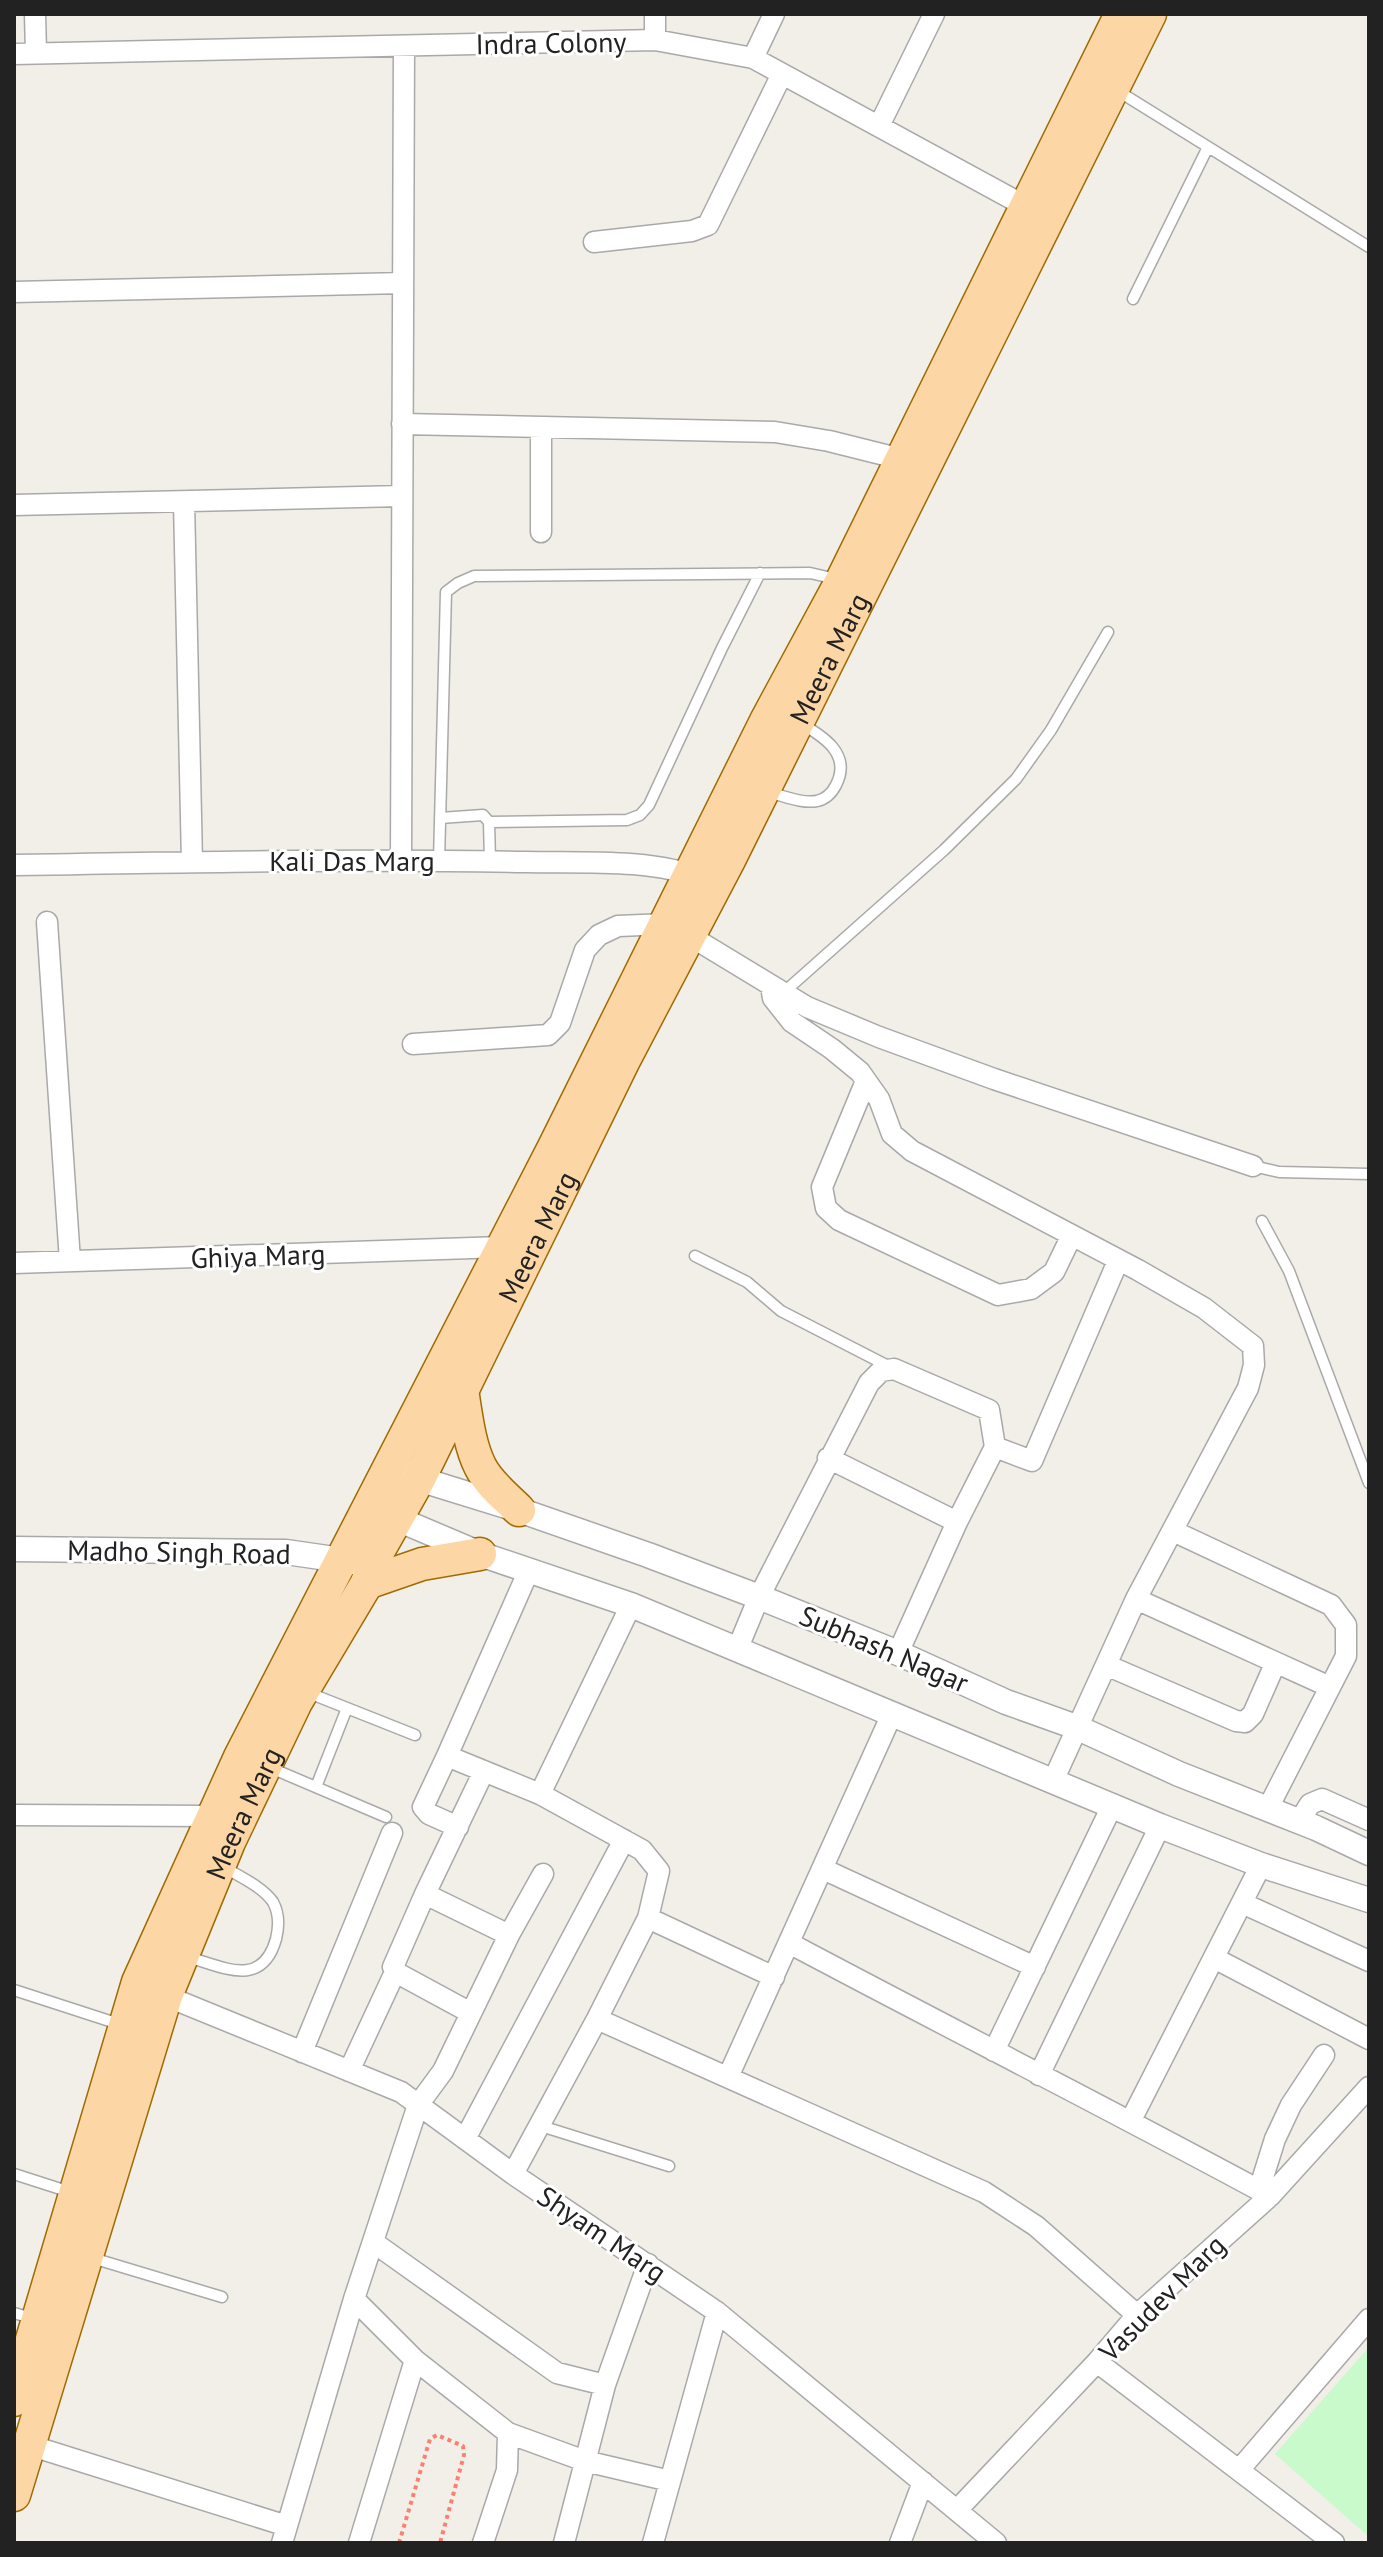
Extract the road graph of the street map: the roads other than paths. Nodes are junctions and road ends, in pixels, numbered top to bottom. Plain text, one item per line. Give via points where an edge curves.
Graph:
1 (35, 14) edge
2 (655, 14) edge
3 (774, 14) edge
4 (934, 14) edge
5 (1121, 14) edge
6 (1150, 14) edge
7 (655, 40) junction
8 (404, 46) junction
9 (36, 53) junction
10 (14, 54) edge
11 (753, 58) junction
12 (782, 74) junction
13 (1113, 88) junction
14 (879, 126) junction
15 (1208, 147) junction
16 (1036, 212) junction
17 (594, 242) dead end
18 (1369, 247) edge
19 (403, 283) junction
20 (14, 292) edge
21 (1133, 299) dead end
22 (402, 424) junction
23 (541, 427) junction
24 (901, 459) junction
25 (402, 496) junction
26 (184, 502) junction
27 (14, 505) edge
28 (541, 532) dead end
29 (760, 573) junction
30 (842, 580) junction
31 (1108, 632) dead end
32 (798, 722) junction
33 (763, 791) junction
34 (440, 818) junction
35 (489, 822) junction
36 (401, 860) junction
37 (439, 861) junction
38 (490, 861) junction
39 (192, 862) junction
40 (14, 865) edge
41 (702, 880) junction
42 (47, 922) dead end
43 (678, 930) junction
44 (777, 990) junction
45 (413, 1044) dead end
46 (866, 1081) junction
47 (1253, 1166) joint
48 (1369, 1174) edge
49 (1262, 1221) dead end
50 (1071, 1237) junction
51 (502, 1247) junction
52 (695, 1256) dead end
53 (70, 1261) junction
54 (1118, 1261) junction
55 (14, 1263) edge
56 (894, 1369) junction
57 (462, 1390) junction
58 (995, 1447) junction
59 (828, 1458) junction
60 (391, 1465) junction
61 (419, 1479) junction
62 (1369, 1483) edge
63 (519, 1510) junction
64 (383, 1513) junction
65 (957, 1522) junction
66 (1173, 1531) junction
67 (14, 1549) edge
68 (480, 1554) junction
69 (361, 1569) junction
70 (529, 1570) junction
71 (759, 1597) junction
72 (1136, 1599) junction
73 (631, 1605) junction
74 (737, 1650) junction
75 (898, 1653) junction
76 (1275, 1664) junction
77 (1106, 1665) junction
78 (1330, 1687) junction
79 (303, 1690) junction
80 (347, 1708) junction
81 (892, 1714) junction
82 (1076, 1727) junction
83 (415, 1735) dead end
84 (447, 1756) junction
85 (266, 1766) junction
86 (484, 1771) junction
87 (1053, 1781) junction
88 (316, 1787) junction
89 (540, 1794) junction
90 (1112, 1806) junction
91 (1267, 1810) junction
92 (14, 1815) edge
93 (212, 1816) junction
94 (1369, 1820) edge
95 (1299, 1822) junction
96 (389, 1825) joint
97 (1160, 1826) junction
98 (458, 1827) junction
99 (624, 1840) junction
100 (1369, 1853) edge
101 (220, 1865) junction
102 (1261, 1865) junction
103 (823, 1869) junction
104 (543, 1874) dead end
105 (425, 1894) junction
106 (1369, 1900) edge
107 (1242, 1903) junction
108 (648, 1918) junction
109 (509, 1935) junction
110 (789, 1943) junction
111 (182, 1956) junction
112 (1214, 1958) junction
113 (1369, 1961) edge
114 (1035, 1967) junction
115 (396, 1970) junction
116 (774, 1977) junction
117 (14, 1990) edge
118 (166, 1996) junction
119 (471, 2013) junction
120 (597, 2019) junction
121 (139, 2032) junction
122 (1369, 2039) edge
123 (994, 2051) junction
124 (302, 2052) junction
125 (1324, 2055) dead end
126 (349, 2071) junction
127 (1039, 2075) junction
128 (728, 2077) junction
129 (1369, 2087) edge
130 (418, 2105) junction
131 (1131, 2120) junction
132 (541, 2126) junction
133 (465, 2139) junction
134 (669, 2166) dead end
135 (14, 2174) edge
136 (513, 2174) junction
137 (1264, 2193) junction
138 (75, 2194) junction
139 (373, 2242) junction
140 (87, 2257) junction
141 (648, 2264) junction
142 (222, 2297) dead end
143 (354, 2299) junction
144 (717, 2312) junction
145 (1137, 2315) junction
146 (26, 2316) edge
147 (1369, 2319) edge
148 (415, 2360) junction
149 (1097, 2362) junction
150 (605, 2385) junction
151 (16, 2389) edge
152 (508, 2433) junction
153 (29, 2445) junction
154 (585, 2461) junction
155 (1239, 2470) junction
156 (670, 2481) junction
157 (923, 2482) junction
158 (14, 2495) edge
159 (957, 2510) junction
160 (284, 2535) edge
161 (359, 2543) edge
162 (483, 2543) edge
163 (564, 2543) edge
164 (653, 2543) edge
165 (900, 2543) edge
166 (996, 2543) edge
167 (1334, 2543) edge

1 - 9 street
2 - 7 street
3 - 11 street
4 - 14 street
5 - 16 main road, Meera Marg
6 - 13 main road, Meera Marg
7 - 8 street, Indra Colony
7 - 11 street, Indra Colony
8 - 9 street, Indra Colony
8 - 19 street
9 - 10 street, Indra Colony
11 - 12 street, Indra Colony
12 - 14 street, Indra Colony
12 - 17 street via 708,225
13 - 15 lane
13 - 16 main road, Meera Marg
14 - 16 street, Indra Colony
15 - 18 lane
15 - 21 lane
16 - 24 main road, Meera Marg
16 - 32 main road, Meera Marg
19 - 20 street
19 - 22 street
22 - 23 street
22 - 25 street
23 - 24 street via 775,432
23 - 28 street
24 - 30 main road, Meera Marg
25 - 26 street
25 - 36 street
26 - 27 street
26 - 39 street
29 - 30 lane via 810,573
29 - 34 lane via 474,576 446,592
29 - 35 lane via 640,815 627,820
30 - 41 main road, Meera Marg via 767,719
31 - 44 lane via 1016,779 944,850
32 - 33 main road, Meera Marg
32 - 33 lane via 825,737 836,751 841,767 837,783 829,795 812,802
33 - 41 main road, Meera Marg
34 - 35 lane via 483,815
34 - 37 lane
35 - 38 lane
36 - 37 street, Kali Das Marg
36 - 39 street, Kali Das Marg
37 - 38 street, Kali Das Marg
38 - 41 street, Kali Das Marg via 634,864
39 - 40 street, Kali Das Marg
41 - 43 main road, Meera Marg
42 - 53 street
43 - 44 street
43 - 45 street via 618,926 599,935 585,950 560,1023 548,1035
43 - 51 main road, Meera Marg
43 - 57 main road, Meera Marg via 624,1060
44 - 46 street via 773,998 792,1022
44 - 47 street via 922,1053
46 - 50 street via 892,1134 912,1151
46 - 50 street via 822,1187 826,1208 839,1220 998,1295 1031,1289 1054,1272
47 - 48 lane via 1279,1172
49 - 62 lane via 1289,1271
50 - 54 street
51 - 53 street, Ghiya Marg
51 - 60 main road, Meera Marg
52 - 56 lane via 747,1282 781,1311
53 - 55 street, Ghiya Marg
54 - 58 street via 1032,1461
54 - 66 street via 1204,1308 1253,1346 1248,1388
56 - 58 street via 989,1410
56 - 59 street via 881,1371 869,1383
57 - 61 main road, Meera Marg
57 - 63 main road via 480,1466
58 - 65 street
59 - 65 street
59 - 71 street
60 - 61 street, Subhash Nagar
60 - 64 main road, Meera Marg
61 - 63 street, Subhash Nagar
61 - 64 main road, Meera Marg
63 - 71 street, Subhash Nagar
64 - 68 street
64 - 69 main road, Meera Marg
65 - 75 street
66 - 72 street
66 - 78 street via 1331,1605 1346,1625 1346,1656
67 - 69 street, Madho Singh Road via 286,1552
68 - 69 main road
68 - 70 street
69 - 79 main road, Meera Marg
69 - 93 main road, Meera Marg via 240,1757
70 - 73 street
70 - 84 street
71 - 74 street
71 - 75 street, Subhash Nagar
72 - 76 street
72 - 77 street
73 - 74 street
73 - 89 street
74 - 81 street
75 - 82 street, Subhash Nagar
76 - 77 street via 1245,1722
76 - 78 street
77 - 82 street
78 - 91 street
79 - 80 lane
79 - 85 main road, Meera Marg
80 - 83 lane
80 - 88 lane
81 - 87 street
81 - 103 street
82 - 87 street
82 - 91 street, Subhash Nagar
84 - 86 street
84 - 98 street via 423,1807
85 - 88 lane
85 - 101 main road, Meera Marg
86 - 89 street
86 - 98 street
87 - 90 street
88 - 96 lane
89 - 99 street
90 - 97 street
90 - 114 street
91 - 95 street, Subhash Nagar
92 - 93 street
93 - 121 main road, Meera Marg via 138,1982
94 - 95 street via 1322,1799 1310,1804
95 - 100 street, Subhash Nagar
96 - 124 street
97 - 102 street
97 - 127 street
98 - 105 street
99 - 108 street via 642,1850 659,1871
99 - 133 street
101 - 111 main road, Meera Marg
101 - 111 lane via 273,1904 278,1927 271,1953 260,1966 243,1971
102 - 106 street
102 - 107 street
103 - 110 street
103 - 114 street
104 - 109 street
105 - 109 street
105 - 115 street
107 - 112 street
107 - 113 street
108 - 116 street
108 - 120 street
109 - 119 street
110 - 116 street
110 - 123 street
111 - 118 main road, Meera Marg
112 - 122 street
112 - 131 street
114 - 123 street
115 - 119 street
115 - 126 street
116 - 128 street
117 - 121 lane
118 - 121 main road, Meera Marg
118 - 124 street, Shyam Marg
119 - 130 street via 443,2071
120 - 128 street
120 - 132 street
121 - 138 main road, Meera Marg
121 - 140 main road, Meera Marg
123 - 127 street
124 - 126 street, Shyam Marg
125 - 137 street via 1275,2139
126 - 130 street, Shyam Marg via 401,2092
127 - 131 street
128 - 145 street via 984,2192 1036,2226
129 - 137 street, Vasudev Marg
130 - 133 street, Shyam Marg
130 - 139 street
131 - 137 street
132 - 134 lane
132 - 136 street
133 - 136 street, Shyam Marg
135 - 138 lane
136 - 141 street, Shyam Marg
137 - 145 street, Vasudev Marg
138 - 146 main road, Meera Marg
139 - 143 street
139 - 150 street via 557,2373
140 - 142 lane
140 - 153 main road, Meera Marg
141 - 144 street, Shyam Marg
141 - 150 street
143 - 148 street
143 - 160 street
144 - 156 street
144 - 157 street, Shyam Marg
145 - 149 street, Vasudev Marg
146 - 151 main road, Meera Marg
147 - 155 street
148 - 152 street
148 - 161 street
149 - 155 street
149 - 159 street, Vasudev Marg
150 - 154 street
152 - 154 street
152 - 162 street via 507,2470
153 - 158 main road, Meera Marg
153 - 160 street
154 - 156 street
154 - 163 street
155 - 167 street
156 - 164 street
157 - 159 street, Shyam Marg
157 - 165 street
159 - 166 street, Shyam Marg

